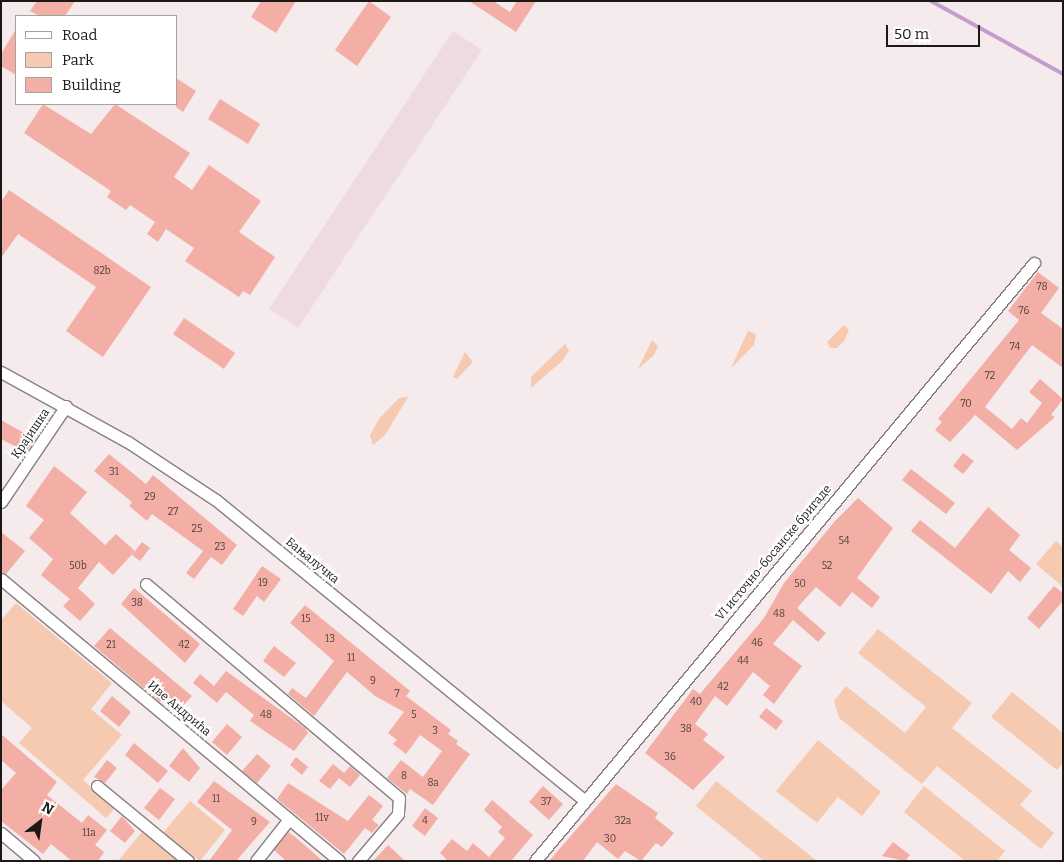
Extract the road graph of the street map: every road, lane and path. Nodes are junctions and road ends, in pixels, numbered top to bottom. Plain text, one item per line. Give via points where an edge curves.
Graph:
1 (1034, 263) dead end
2 (1, 372) edge
3 (66, 406) junction
4 (1, 502) edge
5 (1, 579) edge
6 (146, 584) dead end
7 (97, 786) dead end
8 (586, 801) junction
9 (289, 820) junction
10 (1, 833) edge
11 (34, 861) edge
12 (188, 861) edge
13 (256, 861) edge
14 (339, 861) edge
15 (358, 861) edge
16 (535, 861) edge

1 - 8 street, VI источно-босанске бригаде
2 - 3 street, Бањалучка
3 - 4 street, Крајишка
3 - 8 street, Бањалучка via 216,500
5 - 9 street, Иве Андрића
6 - 15 street via 399,798 398,814
7 - 12 street
8 - 16 street, VI источно-босанске бригаде
9 - 13 street
9 - 14 street, Иве Андрића
10 - 11 street

